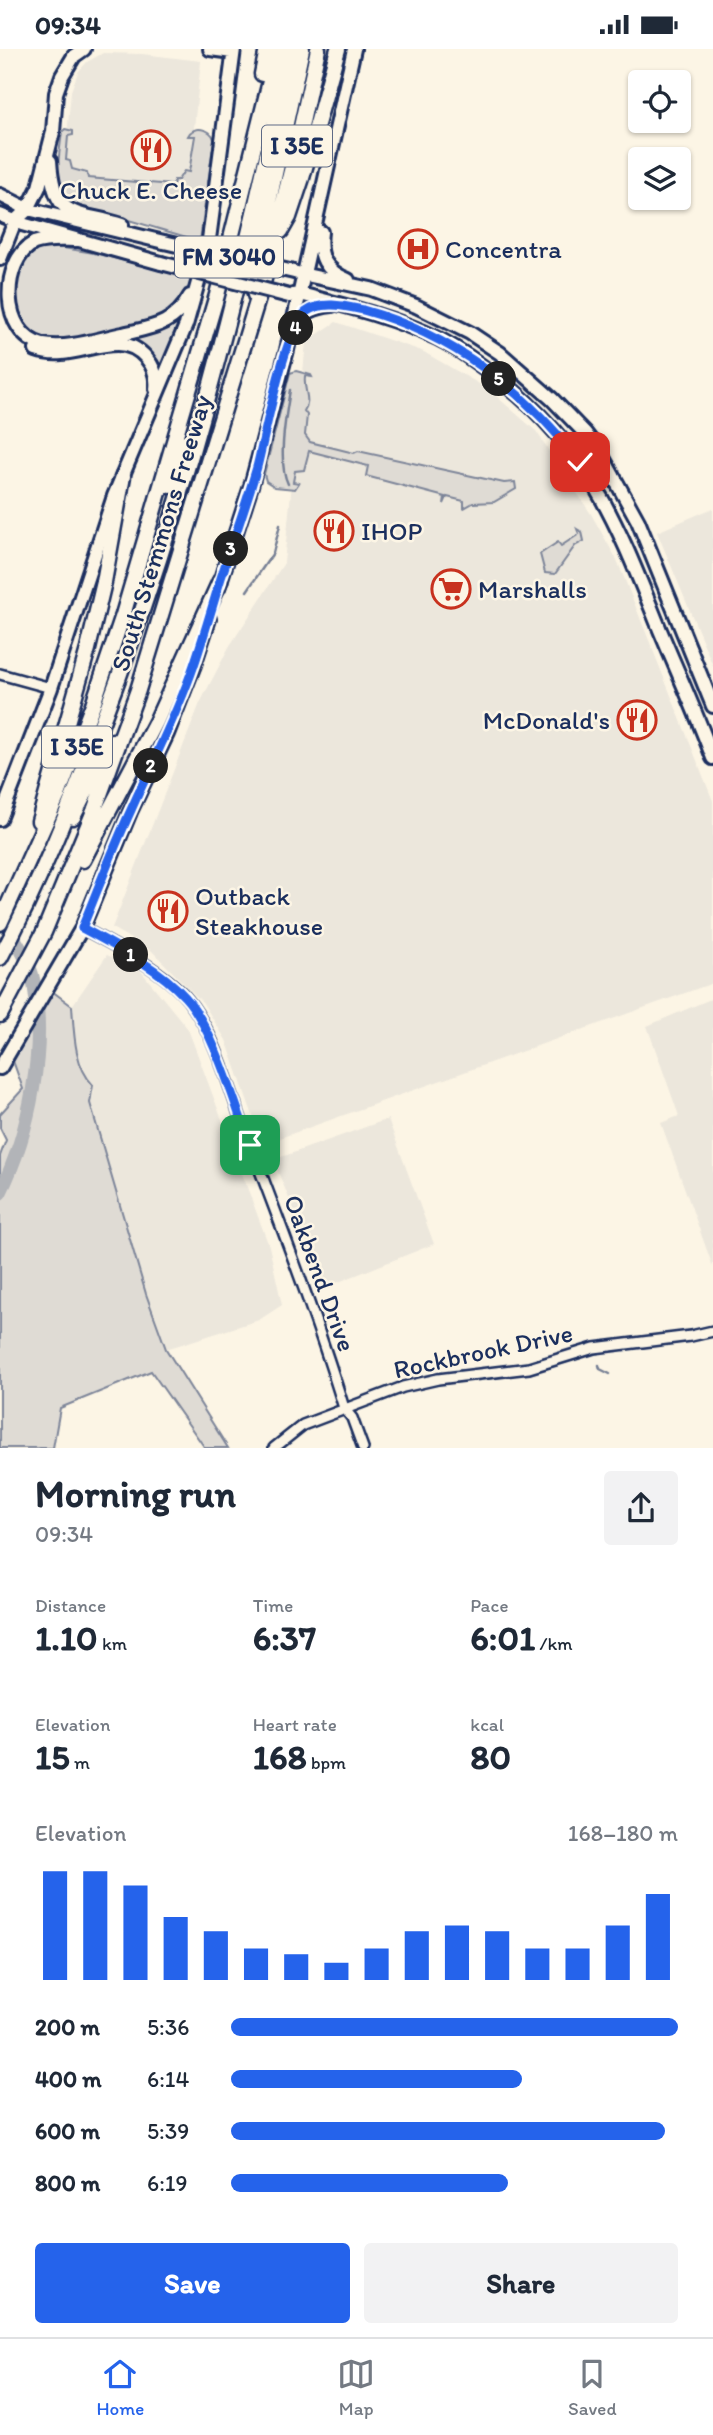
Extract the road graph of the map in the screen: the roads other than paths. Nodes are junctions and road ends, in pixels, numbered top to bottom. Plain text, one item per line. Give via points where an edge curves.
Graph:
1 (84, 49) edge
2 (210, 49) edge
3 (267, 49) edge
4 (278, 49) edge
5 (290, 49) edge
6 (302, 49) edge
7 (318, 49) edge
8 (338, 49) edge
9 (354, 49) edge
10 (234, 50) edge
11 (49, 148) junction
12 (327, 176) junction
13 (0, 195) edge
14 (28, 209) junction
15 (0, 215) edge
16 (15, 222) junction
17 (140, 236) junction
18 (77, 240) junction
19 (231, 240) junction
20 (273, 243) junction
21 (0, 259) edge
22 (299, 274) junction
23 (199, 280) junction
24 (372, 289) junction
25 (295, 295) junction
26 (256, 303) junction
27 (340, 305) junction
28 (0, 317) edge
29 (228, 327) junction
30 (287, 350) junction
31 (154, 399) junction
32 (123, 476) junction
33 (220, 581) junction
34 (123, 615) junction
35 (0, 674) edge
36 (51, 688) junction
37 (138, 690) junction
38 (713, 706) edge
39 (713, 758) edge
40 (0, 819) edge
41 (23, 876) junction
42 (22, 916) junction
43 (0, 923) edge
44 (82, 928) junction
45 (44, 932) junction
46 (0, 958) edge
47 (0, 1014) edge
48 (0, 1068) edge
49 (713, 1331) edge
50 (344, 1408) junction
51 (274, 1448) edge
52 (363, 1448) edge

1 - 11 main road via 66,66 59,84
2 - 10 main road
3 - 19 highway
4 - 19 highway, South Stemmons Freeway / I 35E
5 - 29 highway
6 - 26 highway via 253,275
7 - 20 highway, South Stemmons Freeway / I 35E
8 - 20 highway via 289,217
9 - 12 main road
10 - 23 main road, South Stemmons Freeway via 208,247
11 - 14 main road
11 - 17 main road via 51,182 61,204 70,211 128,226
12 - 22 main road
12 - 24 main road via 319,248 323,261 337,276
13 - 14 main road
14 - 16 main road
14 - 17 main road, FM 3040
15 - 16 main road
16 - 18 main road
16 - 21 main road
17 - 22 main road, FM 3040, bridge
18 - 23 main road via 31,244 14,258 3,277 2,300 10,321 41,345 94,340 165,323 185,306
18 - 25 main road, FM 3040, bridge
19 - 34 highway, South Stemmons Freeway / I 35E
20 - 26 highway, South Stemmons Freeway / I 35E
22 - 24 main road, FM 3040
22 - 25 main road
23 - 31 main road, South Stemmons Freeway via 178,346
24 - 38 main road, FM 3040 via 434,314 486,343 585,433 638,521
25 - 27 main road, FM 3040
25 - 30 main road
26 - 37 highway, South Stemmons Freeway / I 35E
27 - 30 main road via 308,311 299,320
27 - 39 main road, FM 3040 via 408,325 467,355 519,395 561,436 619,530
28 - 31 main road via 16,338 47,353 118,344 133,348 153,367 157,379
29 - 34 highway
29 - 42 highway via 139,622
30 - 33 main road
31 - 32 main road, South Stemmons Freeway
32 - 36 main road, South Stemmons Freeway
32 - 41 highway via 88,649
33 - 44 main road via 176,711
33 - 45 highway via 156,722
34 - 41 highway, South Stemmons Freeway / I 35E via 79,741
35 - 36 street
36 - 40 main road, South Stemmons Freeway
37 - 42 highway
37 - 45 highway, South Stemmons Freeway / I 35E
41 - 43 highway, South Stemmons Freeway / I 35E
42 - 46 highway
44 - 48 main road
44 - 50 street, Oakbend Drive via 134,956 178,990 196,1011 309,1299
45 - 47 highway, South Stemmons Freeway / I 35E
49 - 50 street, Rockbrook Drive via 594,1348 507,1372 429,1381
50 - 51 street, Rockbrook Drive via 303,1425
50 - 52 street, Oakbend Drive

